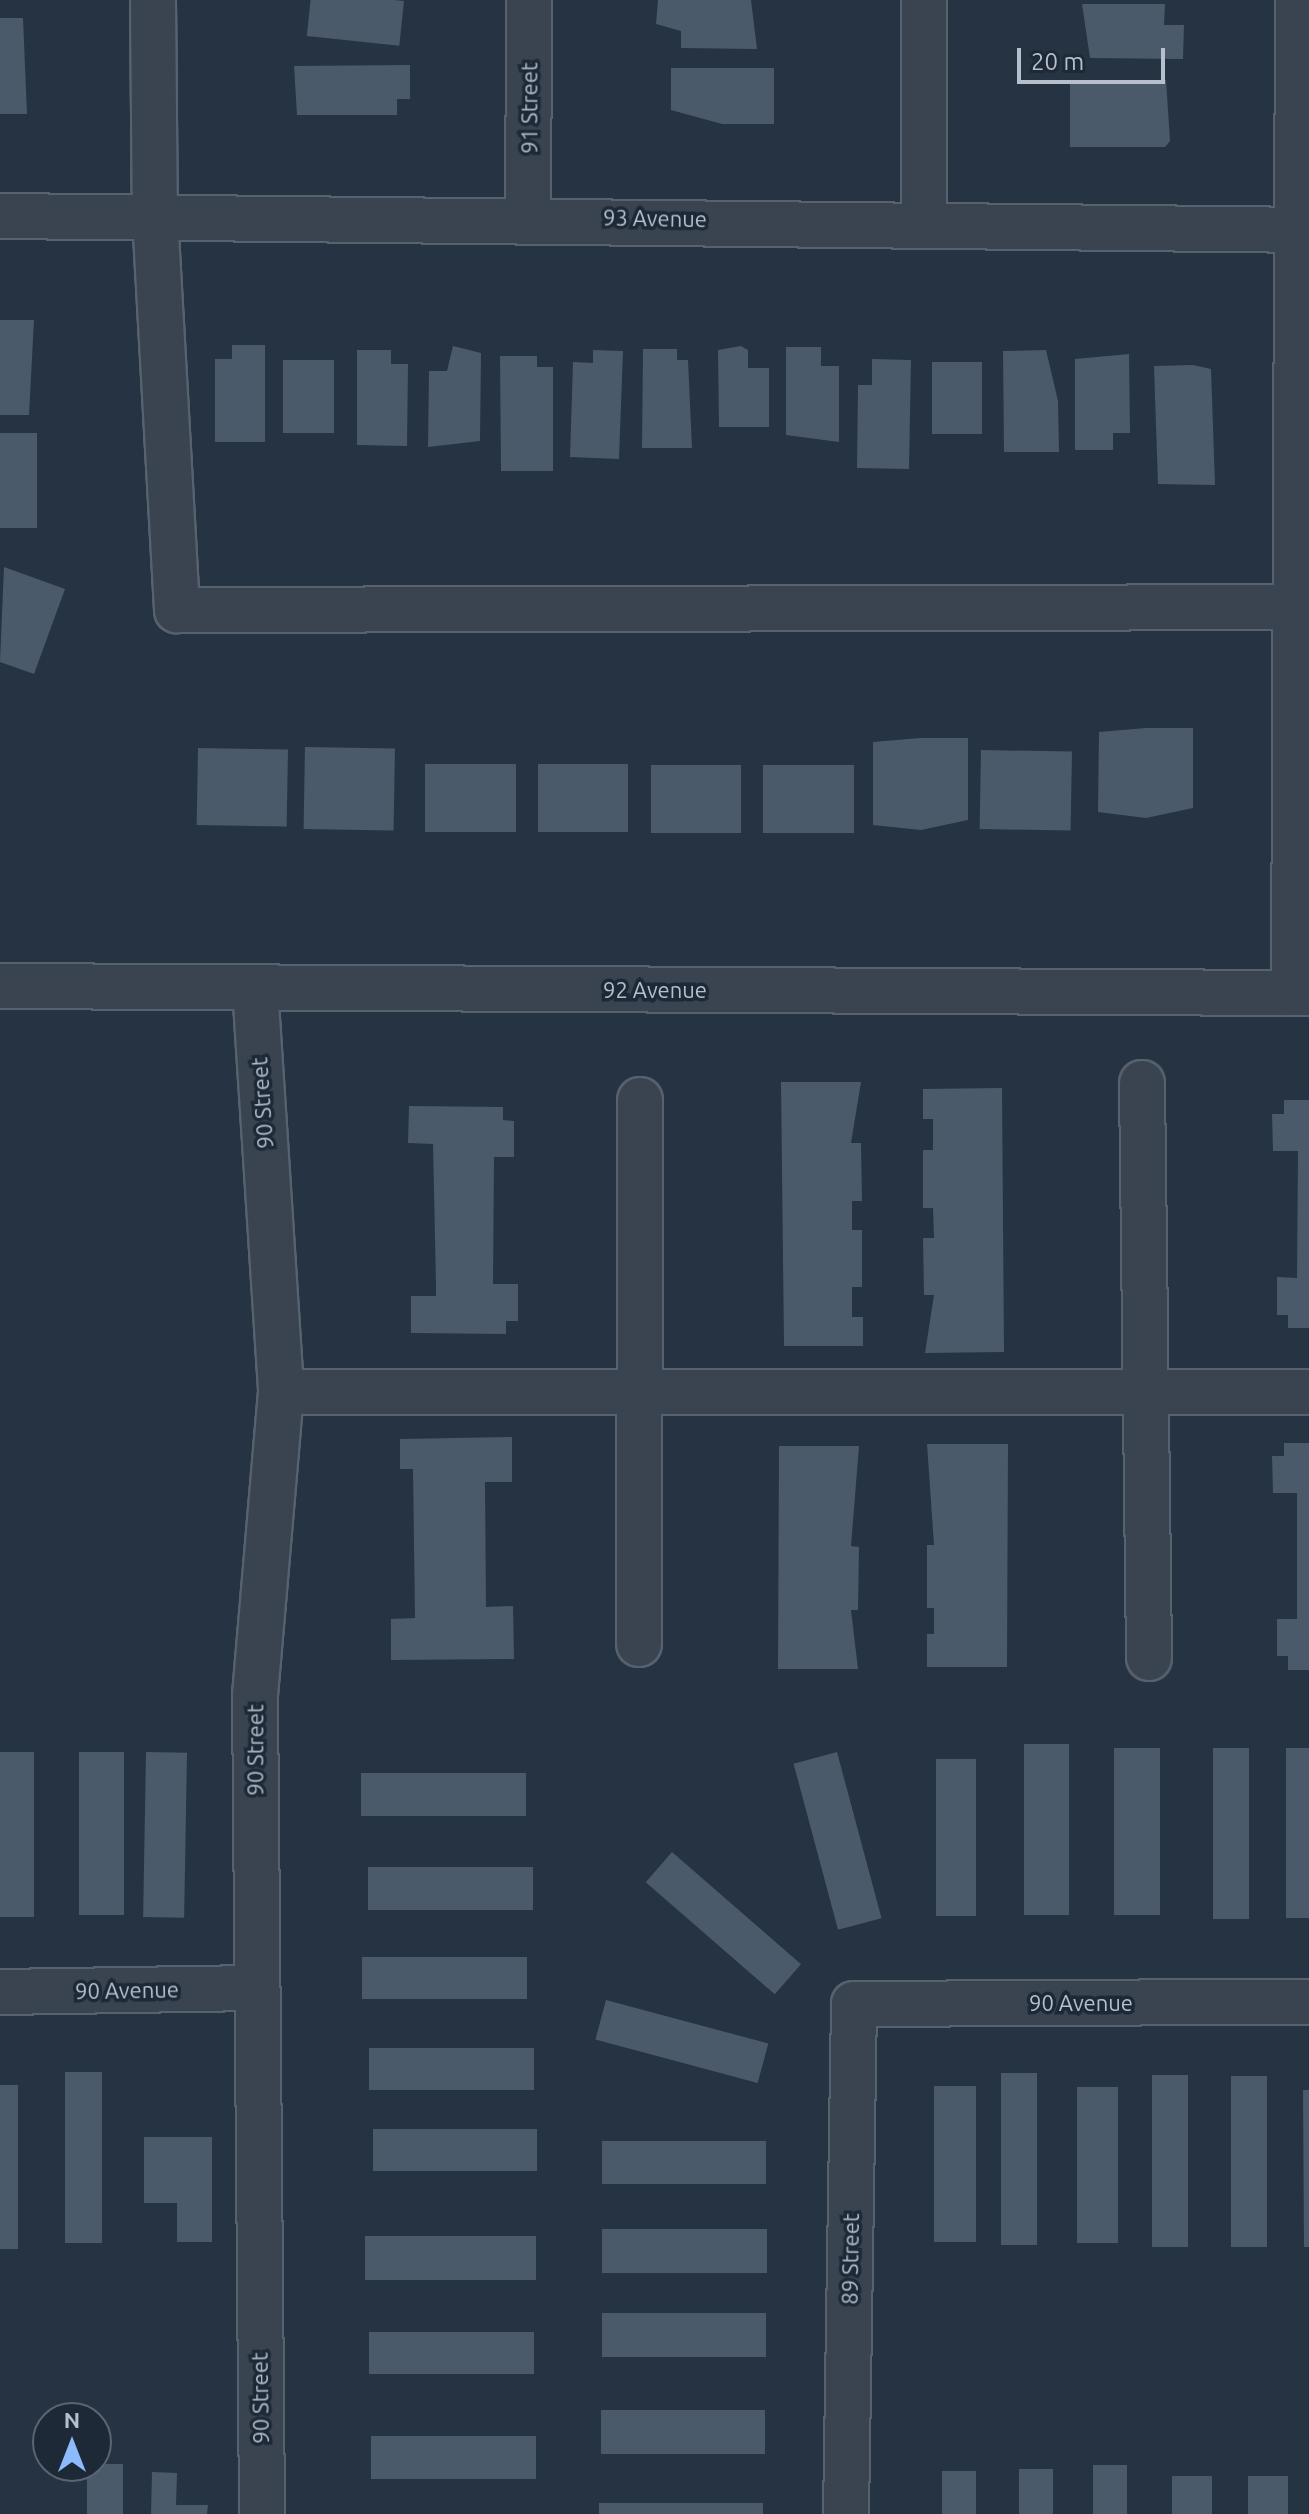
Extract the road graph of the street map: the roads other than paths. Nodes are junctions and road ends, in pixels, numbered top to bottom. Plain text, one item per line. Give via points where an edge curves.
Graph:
1 (153, 0) edge
2 (529, 0) edge
3 (924, 0) edge
4 (1298, 0) edge
5 (0, 216) edge
6 (155, 216) junction
7 (528, 216) junction
8 (924, 223) junction
9 (1304, 230) edge
10 (1300, 607) edge
11 (0, 986) edge
12 (255, 987) junction
13 (1302, 993) edge
14 (1142, 1083) dead end
15 (640, 1100) dead end
16 (1145, 1391) junction
17 (281, 1392) junction
18 (639, 1392) junction
19 (1309, 1392) edge
20 (639, 1644) dead end
21 (1149, 1658) dead end
22 (255, 1988) junction
23 (0, 1992) edge
24 (1309, 2002) edge
25 (854, 2004) joint
26 (262, 2514) edge
27 (846, 2514) edge

1 - 6 street
2 - 7 street, 91 Street
3 - 8 street
4 - 9 street
5 - 6 street, 93 Avenue
6 - 7 street, 93 Avenue
6 - 10 street via 177,610
7 - 8 street, 93 Avenue
8 - 9 street, 93 Avenue
9 - 10 street
10 - 13 street
11 - 12 street, 92 Avenue
12 - 13 street, 92 Avenue
12 - 17 street, 90 Street
14 - 16 street
15 - 18 street
16 - 18 street
16 - 19 street
16 - 21 street
17 - 18 street
17 - 22 street, 90 Street via 255,1694
18 - 20 street
22 - 23 street, 90 Avenue
22 - 26 street, 90 Street
24 - 25 street, 90 Avenue
25 - 27 street, 89 Street

